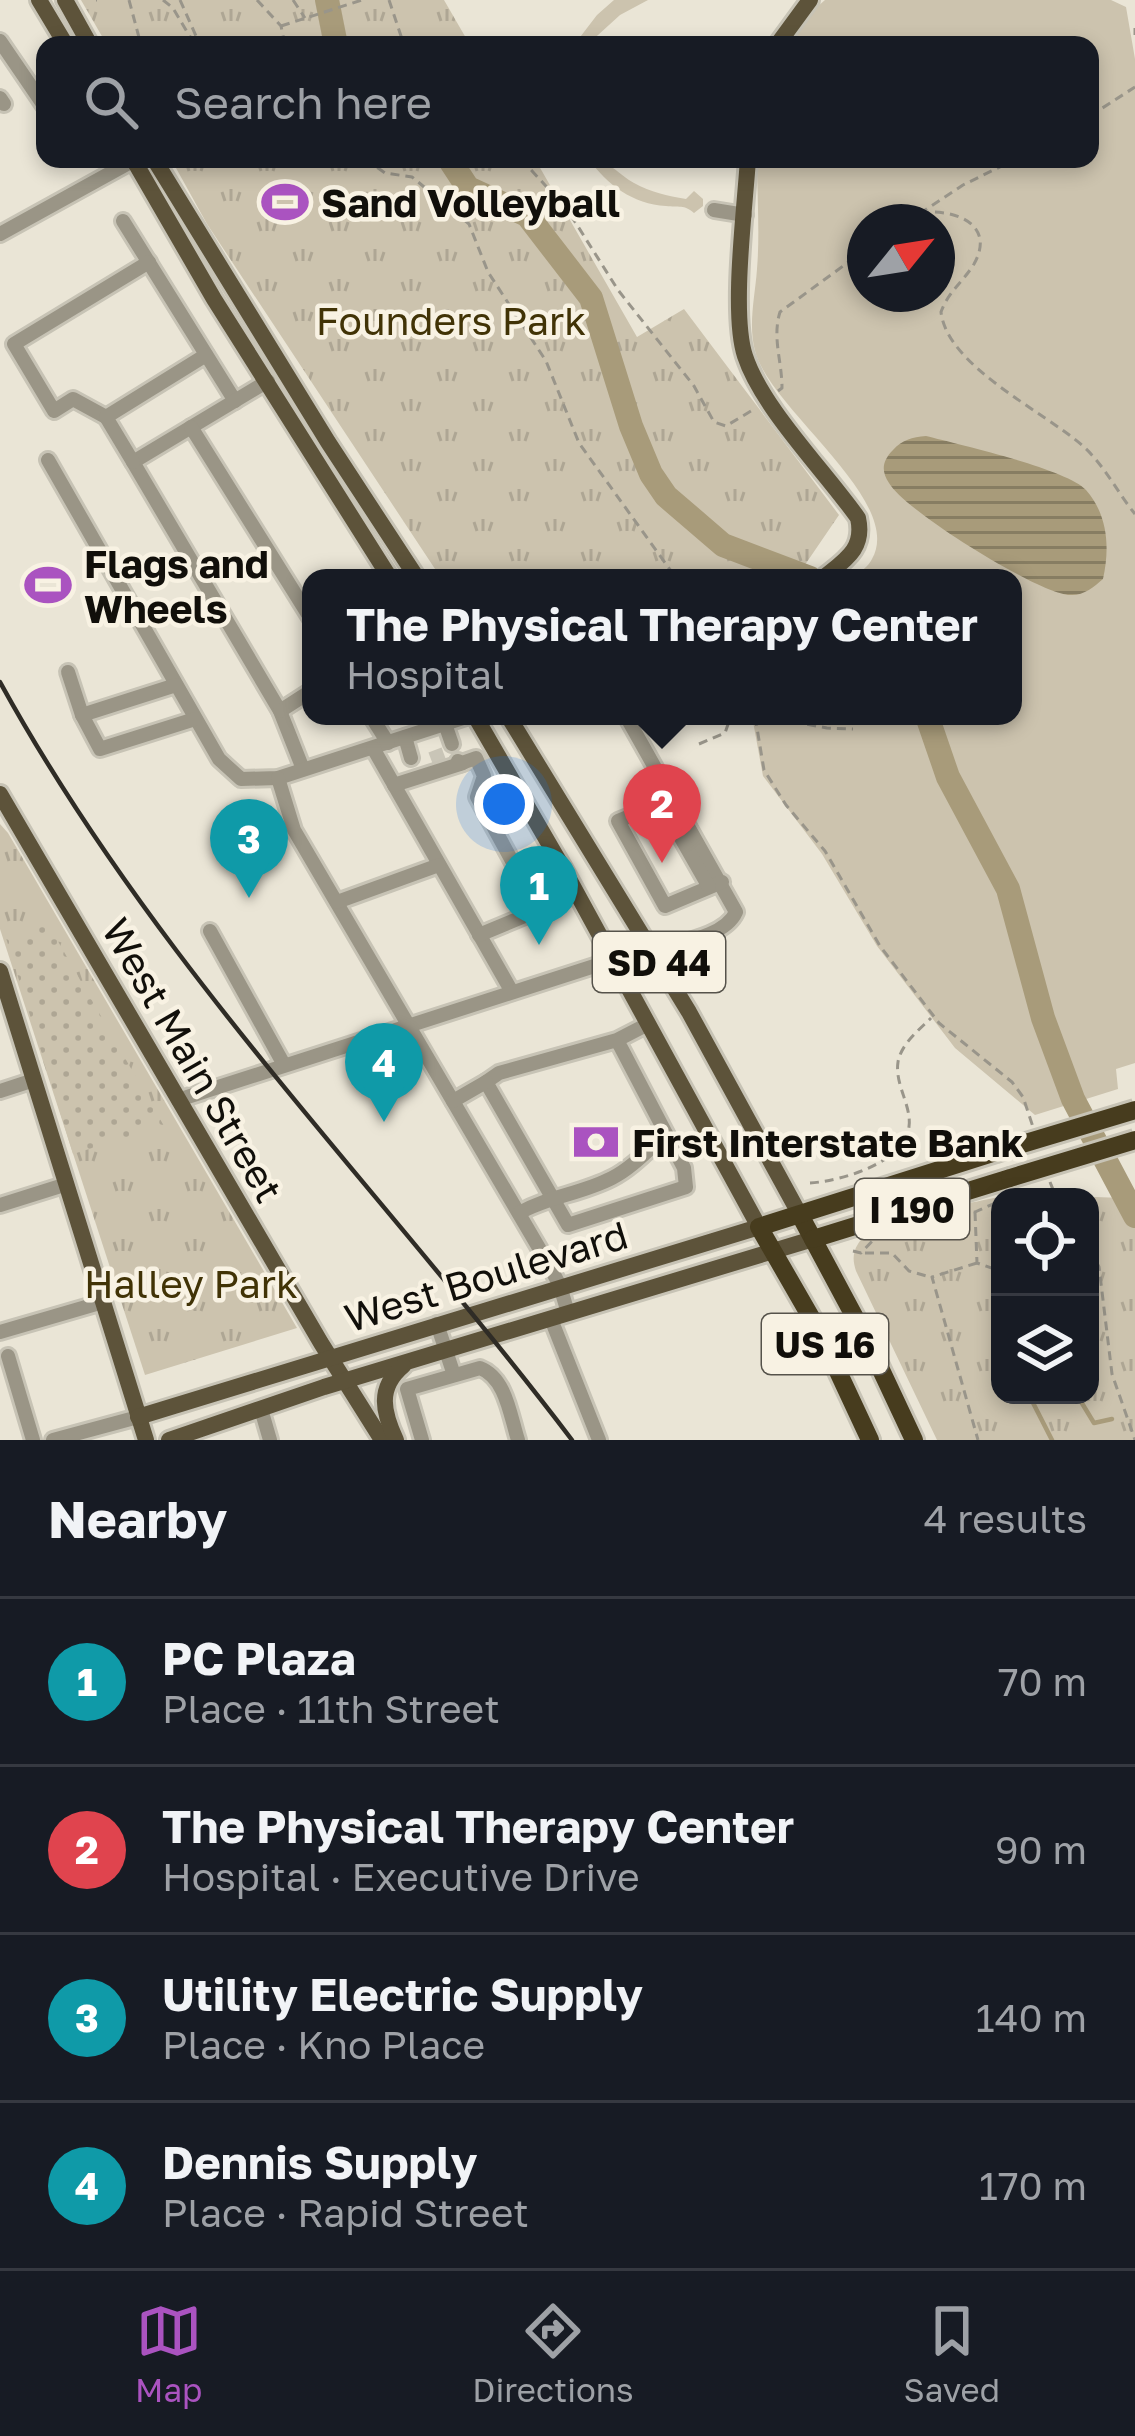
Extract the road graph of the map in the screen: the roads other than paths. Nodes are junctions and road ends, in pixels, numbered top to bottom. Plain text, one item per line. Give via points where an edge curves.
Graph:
1 (39, 0) edge
2 (65, 0) edge
3 (810, 0) edge
4 (61, 36) edge
5 (85, 36) edge
6 (784, 36) edge
7 (0, 41) edge
8 (36, 94) edge
9 (119, 168) edge
10 (138, 168) edge
11 (160, 168) edge
12 (748, 168) edge
13 (714, 210) dead end
14 (745, 214) junction
15 (123, 220) dead end
16 (0, 234) edge
17 (149, 262) junction
18 (206, 355) junction
19 (268, 381) junction
20 (235, 401) junction
21 (106, 417) junction
22 (191, 427) junction
23 (48, 460) dead end
24 (133, 462) junction
25 (384, 569) edge
26 (411, 569) edge
27 (835, 569) edge
28 (302, 605) edge
29 (68, 672) dead end
30 (176, 686) junction
31 (302, 697) edge
32 (280, 711) junction
33 (82, 715) junction
34 (195, 718) junction
35 (374, 725) edge
36 (442, 725) edge
37 (445, 725) edge
38 (478, 725) edge
39 (514, 725) edge
40 (630, 725) edge
41 (428, 730) junction
42 (405, 737) junction
43 (452, 744) tunnel mouth
44 (380, 746) junction
45 (435, 750) tunnel mouth
46 (411, 758) dead end
47 (505, 765) junction
48 (303, 769) junction
49 (484, 776) junction
50 (278, 778) junction
51 (394, 785) junction
52 (0, 794) edge
53 (667, 800) junction
54 (0, 815) edge
55 (23, 835) junction
56 (440, 865) junction
57 (716, 885) junction
58 (578, 895) junction
59 (337, 902) junction
60 (538, 910) junction
61 (210, 931) dead end
62 (479, 934) junction
63 (652, 951) junction
64 (613, 960) junction
65 (0, 971) edge
66 (512, 992) junction
67 (408, 1024) junction
68 (648, 1024) junction
69 (617, 1040) junction
70 (284, 1063) junction
71 (34, 1080) junction
72 (486, 1082) junction
73 (0, 1090) edge
74 (178, 1100) junction
75 (453, 1101) junction
76 (1135, 1110) edge
77 (666, 1135) junction
78 (1135, 1140) edge
79 (67, 1184) junction
80 (1015, 1188) edge
81 (991, 1194) edge
82 (552, 1196) junction
83 (0, 1205) edge
84 (519, 1214) junction
85 (800, 1215) junction
86 (759, 1227) junction
87 (813, 1239) junction
88 (772, 1251) junction
89 (560, 1286) junction
90 (103, 1302) junction
91 (560, 1316) junction
92 (437, 1324) junction
93 (0, 1332) edge
94 (446, 1352) junction
95 (8, 1356) dead end
96 (331, 1359) junction
97 (247, 1363) dead end
98 (405, 1364) junction
99 (454, 1375) junction
100 (253, 1382) junction
101 (345, 1382) junction
102 (261, 1409) junction
103 (138, 1417) junction
104 (33, 1440) edge
105 (53, 1440) edge
106 (146, 1440) edge
107 (169, 1440) edge
108 (270, 1440) edge
109 (382, 1440) edge
110 (396, 1440) edge
111 (422, 1440) edge
112 (518, 1440) edge
113 (599, 1440) edge
114 (870, 1440) edge
115 (914, 1440) edge

1 - 4 main road
2 - 5 main road
3 - 6 main road
7 - 8 street
9 - 16 street
10 - 19 main road
11 - 26 main road
12 - 14 main road
13 - 14 street
14 - 27 main road via 741,343 768,399 858,518 859,544
15 - 17 street
17 - 18 street
17 - 21 street via 14,344 54,411 74,399
18 - 20 street
18 - 21 street
19 - 20 street
19 - 25 main road
20 - 22 street
21 - 24 street
22 - 24 street
22 - 28 street
23 - 30 street
24 - 32 street
29 - 33 street
30 - 33 street
30 - 34 street
31 - 32 street
32 - 48 street
33 - 34 street via 100,749
34 - 50 street via 218,759 241,779
35 - 44 street
36 - 41 street
37 - 43 street
38 - 47 main road, SD 44
39 - 63 main road, SD 44
40 - 53 street
41 - 42 street
41 - 45 street
42 - 44 street
42 - 46 street
44 - 48 street
44 - 51 street
47 - 49 street
47 - 58 main road, SD 44
48 - 50 street
49 - 51 street via 476,758
49 - 60 street via 477,797
50 - 59 street via 294,830
51 - 56 street
52 - 55 main road, West Main Street
53 - 57 street
53 - 57 street via 618,821 665,906
54 - 55 main road
55 - 74 main road, West Main Street
56 - 59 street
56 - 62 street
57 - 63 street via 736,912 733,921
58 - 60 street
58 - 64 main road, SD 44
59 - 67 street
60 - 62 street
61 - 70 street
62 - 66 street
63 - 85 main road, SD 44
64 - 66 street
64 - 68 main road, SD 44
65 - 71 main road
66 - 67 street
67 - 70 street
67 - 75 street
68 - 69 street
68 - 86 main road, SD 44
69 - 72 street
69 - 77 street
70 - 74 street
71 - 73 street
71 - 79 main road
72 - 75 street
72 - 82 street
74 - 96 main road, West Main Street
75 - 84 street
76 - 85 highway, I 190, bridge
77 - 82 street via 615,1177
77 - 82 street via 686,1187 568,1225
78 - 80 highway, I 190, bridge
79 - 83 street
79 - 90 main road
81 - 87 highway, I 190
82 - 84 street
84 - 89 street
85 - 86 highway, West Boulevard
85 - 87 highway, SD 44
86 - 88 highway, SD 44
86 - 89 main road, West Boulevard
87 - 88 main road, West Boulevard
87 - 115 highway, US 16
88 - 91 main road, West Boulevard
88 - 114 highway, US 16
89 - 91 street
89 - 92 main road, West Boulevard
90 - 93 street
90 - 103 main road
91 - 94 main road, West Boulevard
91 - 113 street
92 - 94 street
92 - 96 main road, West Boulevard
94 - 98 main road, West Boulevard
94 - 99 street
95 - 104 street
96 - 100 main road, West Boulevard
96 - 101 main road, West Main Street
97 - 100 street
98 - 101 main road, West Boulevard
98 - 110 main road via 384,1396
99 - 111 street via 407,1389
99 - 112 street via 480,1368 494,1375
100 - 103 main road, West Boulevard
101 - 102 main road, West Boulevard
101 - 109 main road, West Main Street
102 - 107 main road, West Boulevard
102 - 108 street
103 - 105 street, West Boulevard
103 - 106 main road

